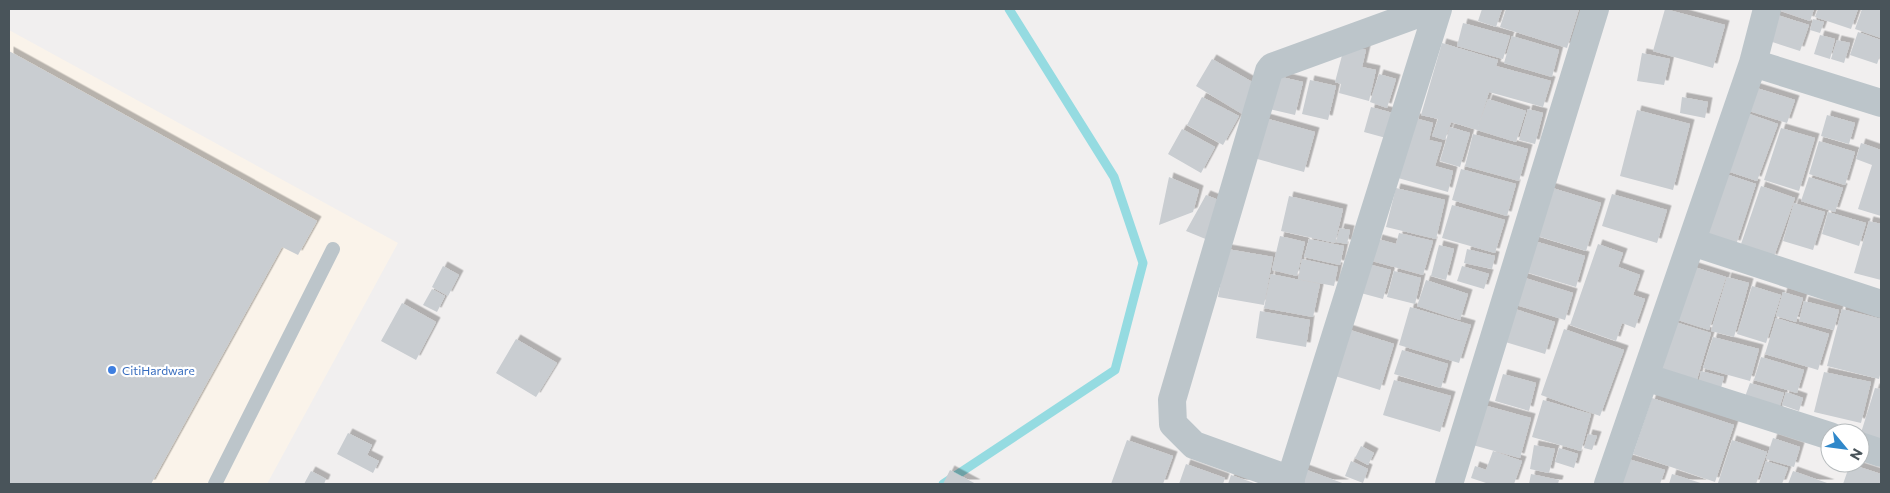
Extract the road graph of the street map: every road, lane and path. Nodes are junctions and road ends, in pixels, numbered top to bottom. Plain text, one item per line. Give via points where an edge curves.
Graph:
1 (1431, 9) edge
2 (1438, 9) edge
3 (1596, 9) edge
4 (1767, 9) edge
5 (1754, 63) junction
6 (1881, 102) edge
7 (1692, 242) junction
8 (333, 249) dead end
9 (1881, 304) edge
10 (1645, 377) junction
11 (1820, 433) edge
12 (1290, 482) edge
13 (215, 484) edge
14 (1450, 484) edge
15 (1608, 484) edge

1 - 12 street via 1272,67 1266,81 1172,400 1173,424 1194,445
2 - 12 street
3 - 14 street
4 - 5 street
5 - 6 street
5 - 7 street
7 - 9 street
7 - 10 street
8 - 13 lane
10 - 11 street
10 - 15 street

